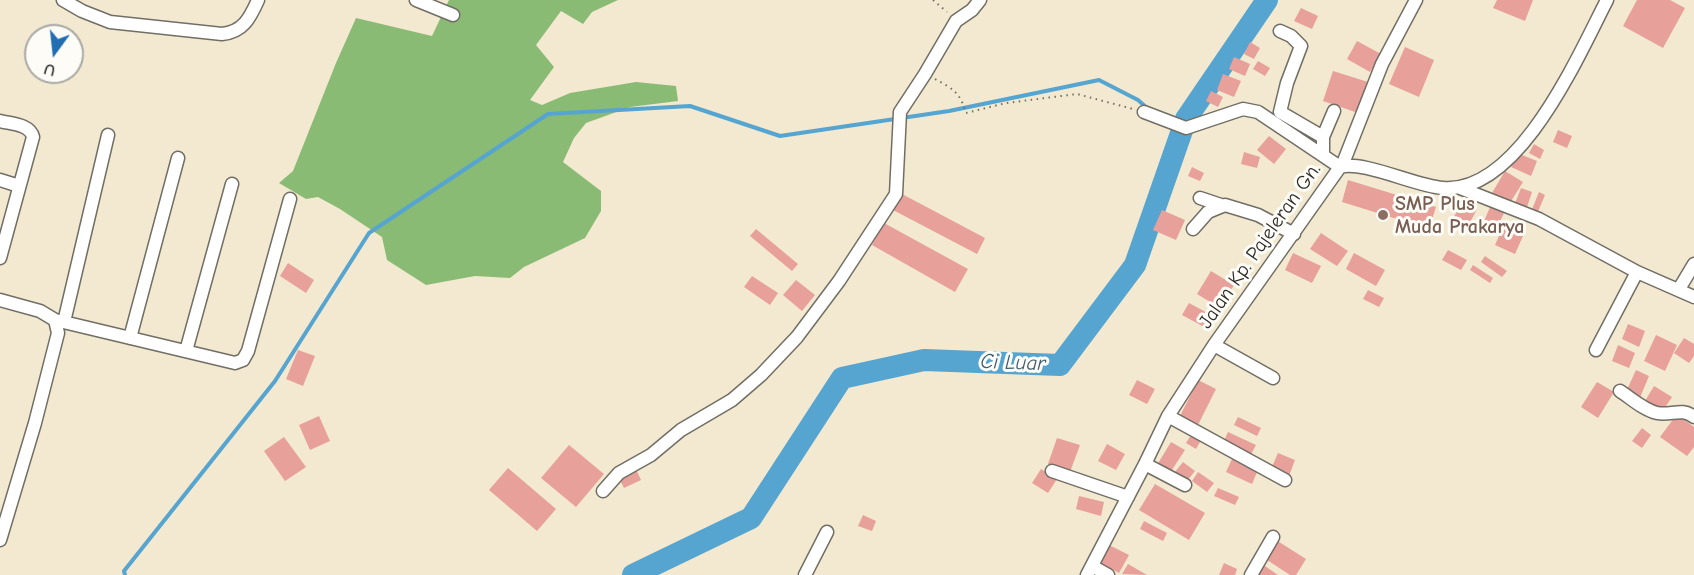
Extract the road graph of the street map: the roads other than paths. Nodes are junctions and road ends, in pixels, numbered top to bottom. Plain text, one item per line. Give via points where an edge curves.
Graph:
1 (63, 0) edge
2 (258, 0) edge
3 (416, 0) edge
4 (980, 0) edge
5 (1416, 0) edge
6 (1607, 0) edge
7 (453, 15) dead end
8 (1280, 31) dead end
9 (1334, 111) dead end
10 (1144, 112) road end
11 (0, 121) edge
12 (108, 135) dead end
13 (1323, 137) junction
14 (1323, 155) junction
15 (178, 158) dead end
16 (1341, 166) junction
17 (0, 180) edge
18 (232, 184) dead end
19 (19, 186) junction
20 (1460, 188) junction
21 (1200, 198) dead end
22 (290, 199) dead end
23 (1221, 206) junction
24 (1193, 229) dead end
25 (1294, 234) junction
26 (3, 241) edge
27 (0, 258) edge
28 (1694, 264) edge
29 (1637, 272) junction
30 (1679, 289) junction
31 (1694, 297) edge
32 (0, 300) edge
33 (59, 321) junction
34 (130, 338) junction
35 (1214, 345) junction
36 (1596, 350) dead end
37 (186, 351) junction
38 (1273, 378) dead end
39 (1620, 391) dead end
40 (1168, 416) junction
41 (1694, 417) edge
42 (1145, 464) junction
43 (1052, 471) dead end
44 (1285, 480) dead end
45 (1185, 485) dead end
46 (603, 490) dead end
47 (1128, 496) junction
48 (827, 532) dead end
49 (1274, 537) dead end
50 (0, 540) edge
51 (1089, 570) edge
52 (805, 575) edge
53 (1108, 575) edge
54 (1251, 575) edge

1 - 2 street via 110,22 222,34 231,33 249,20
3 - 7 street
4 - 46 street via 956,21 900,112 896,194 797,336 732,400 619,473
5 - 16 street via 1382,64
6 - 20 street via 1557,96 1531,136 1495,169
8 - 13 street via 1301,46 1280,112
9 - 13 street
10 - 14 street via 1186,128 1243,109 1258,112
11 - 19 street via 32,132
12 - 33 street
13 - 14 street
14 - 16 street
15 - 34 street
16 - 20 street, Jalan Kp. Pajeleran Gn. via 1358,166 1442,188
16 - 25 street, Jalan Kp. Pajeleran Gn.
17 - 19 street
18 - 37 street
19 - 26 street
20 - 29 street, Jalan Kp. Pajeleran Gn. via 1539,219
21 - 23 street
22 - 37 street via 243,360 235,363
23 - 24 street via 1208,212
23 - 25 street via 1247,210
25 - 35 street, Jalan Kp. Pajeleran Gn.
26 - 27 street
28 - 30 street
29 - 30 street, Jalan Kp. Pajeleran Gn.
29 - 36 street
30 - 31 street, Jalan Kp. Pajeleran Gn.
32 - 33 street via 40,311
33 - 34 street
33 - 50 street
34 - 37 street
35 - 38 street
35 - 40 street, Jalan Kp. Pajeleran Gn.
39 - 41 street via 1650,411 1685,412
40 - 42 street, Jalan Kp. Pajeleran Gn.
40 - 44 street
42 - 45 street
42 - 47 street, Jalan Kp. Pajeleran Gn.
43 - 47 street
47 - 51 street, Jalan Kp. Pajeleran Gn.
48 - 52 street
49 - 54 street
51 - 53 street

